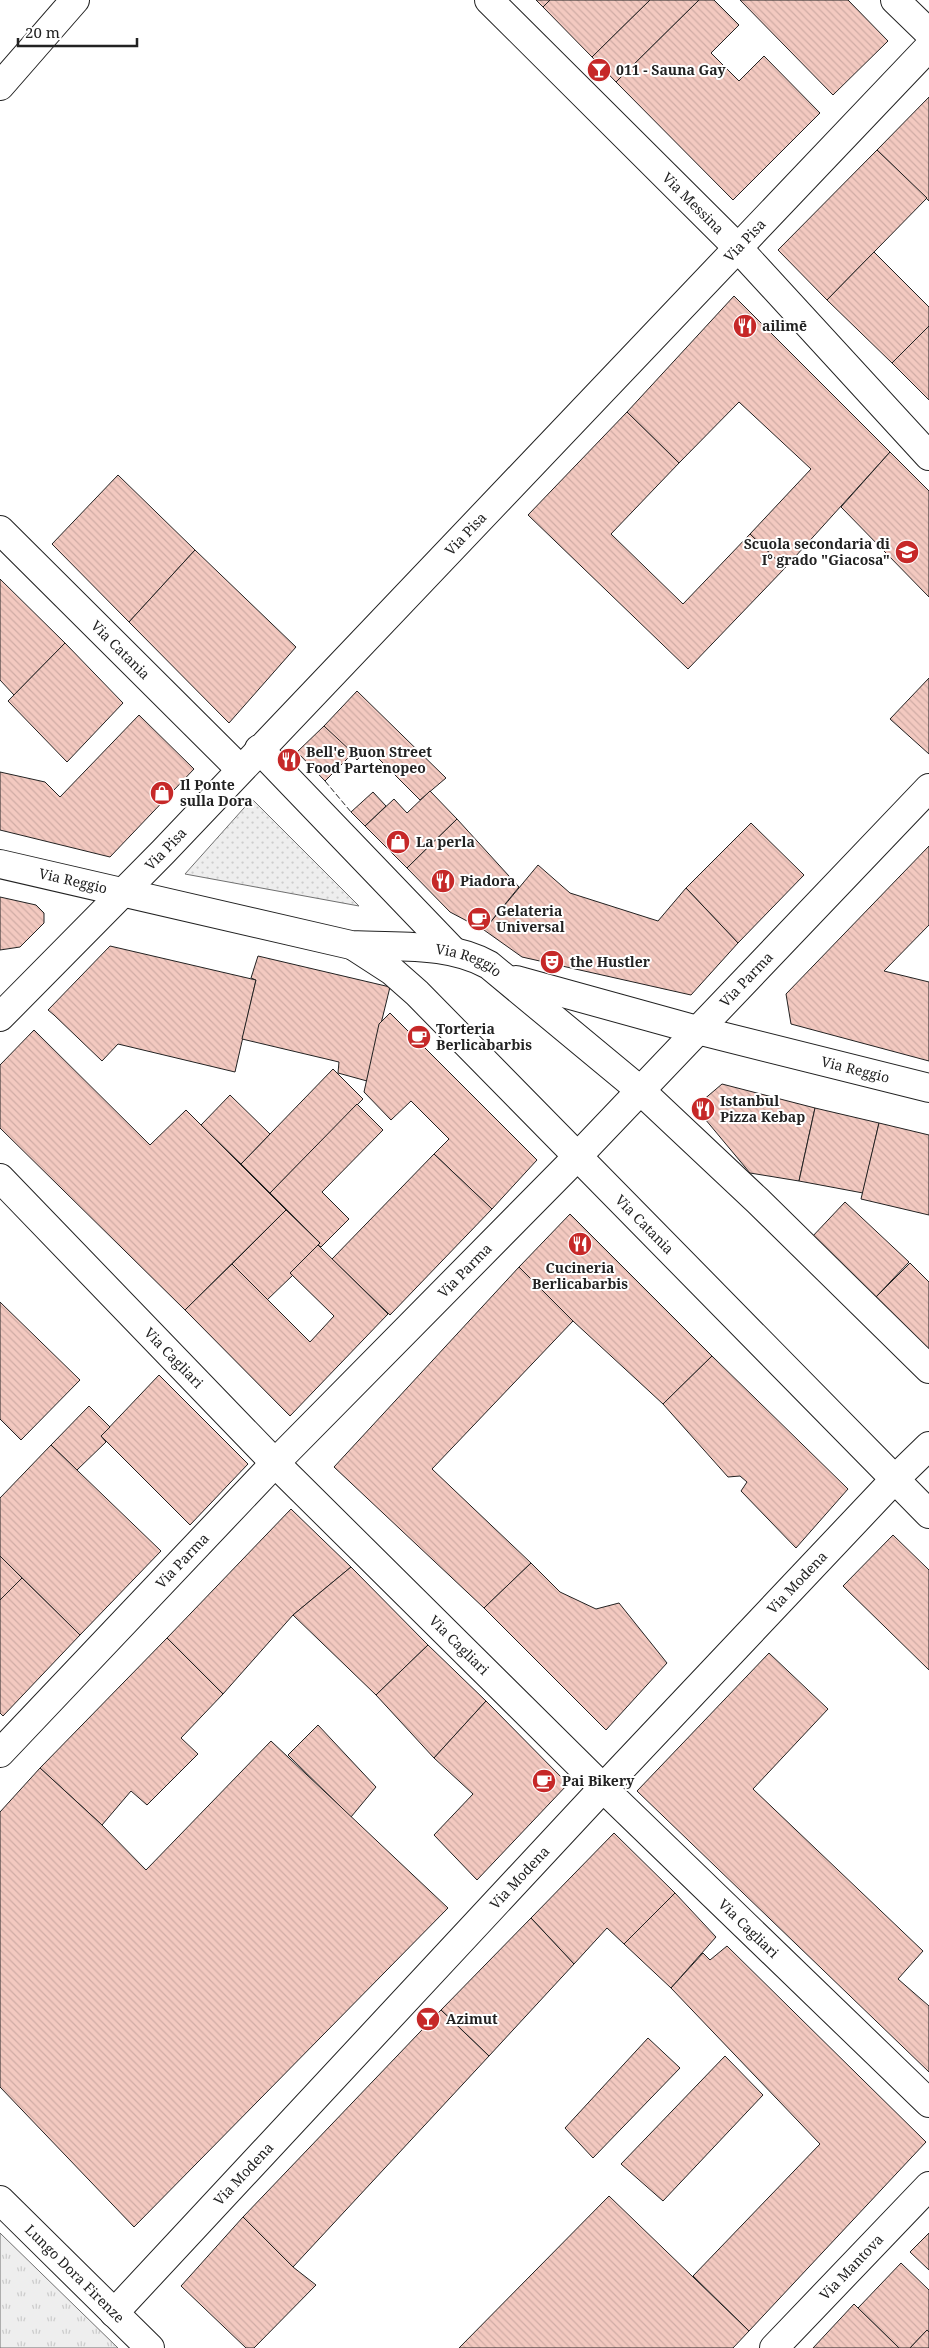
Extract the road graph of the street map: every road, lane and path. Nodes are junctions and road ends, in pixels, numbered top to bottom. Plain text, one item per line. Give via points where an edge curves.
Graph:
1 (75, 0) edge
2 (489, 0) edge
3 (895, 0) edge
4 (929, 34) edge
5 (929, 47) edge
6 (0, 86) edge
7 (738, 248) junction
8 (929, 456) edge
9 (0, 530) edge
10 (259, 749) junction
11 (240, 770) junction
12 (929, 788) edge
13 (0, 864) edge
14 (123, 894) junction
15 (352, 945) junction
16 (453, 951) junction
17 (505, 977) junction
18 (0, 1017) edge
19 (697, 1030) junction
20 (929, 1088) edge
21 (641, 1091) junction
22 (577, 1157) junction
23 (0, 1178) edge
24 (929, 1369) edge
25 (929, 1446) edge
26 (275, 1463) junction
27 (894, 1480) junction
28 (929, 1514) edge
29 (0, 1753) edge
30 (603, 1788) junction
31 (929, 2103) edge
32 (929, 2186) edge
33 (0, 2200) edge
34 (114, 2313) junction
35 (150, 2348) edge
36 (774, 2348) edge

1 - 6 street
2 - 7 street, Via Messina
3 - 4 street
5 - 7 street, Via Pisa
7 - 8 street, Via Messina
7 - 10 street, Via Pisa
9 - 11 street, Via Catania
10 - 11 street, Via Pisa
10 - 16 street
11 - 14 street, Via Pisa
12 - 19 street, Via Parma
13 - 14 street, Via Reggio
14 - 15 street, Via Reggio
14 - 18 street, Via Pisa
15 - 16 street, Via Reggio
15 - 22 street, Via Catania via 418,993
16 - 17 street, Via Reggio via 471,955
17 - 19 street, Via Reggio
17 - 21 street
19 - 20 street, Via Reggio
19 - 21 street, Via Parma
21 - 22 street, Via Parma
21 - 24 street
22 - 26 street, Via Parma
22 - 27 street, Via Catania
23 - 26 street, Via Cagliari
25 - 27 street, Via Modena
26 - 29 street, Via Parma
26 - 30 street, Via Cagliari
27 - 28 street, Via Catania
27 - 30 street, Via Modena
30 - 31 street, Via Cagliari
30 - 34 street, Via Modena
32 - 36 street, Via Mantova
33 - 34 street, Lungo Dora Firenze
34 - 35 street, Lungo Dora Firenze

